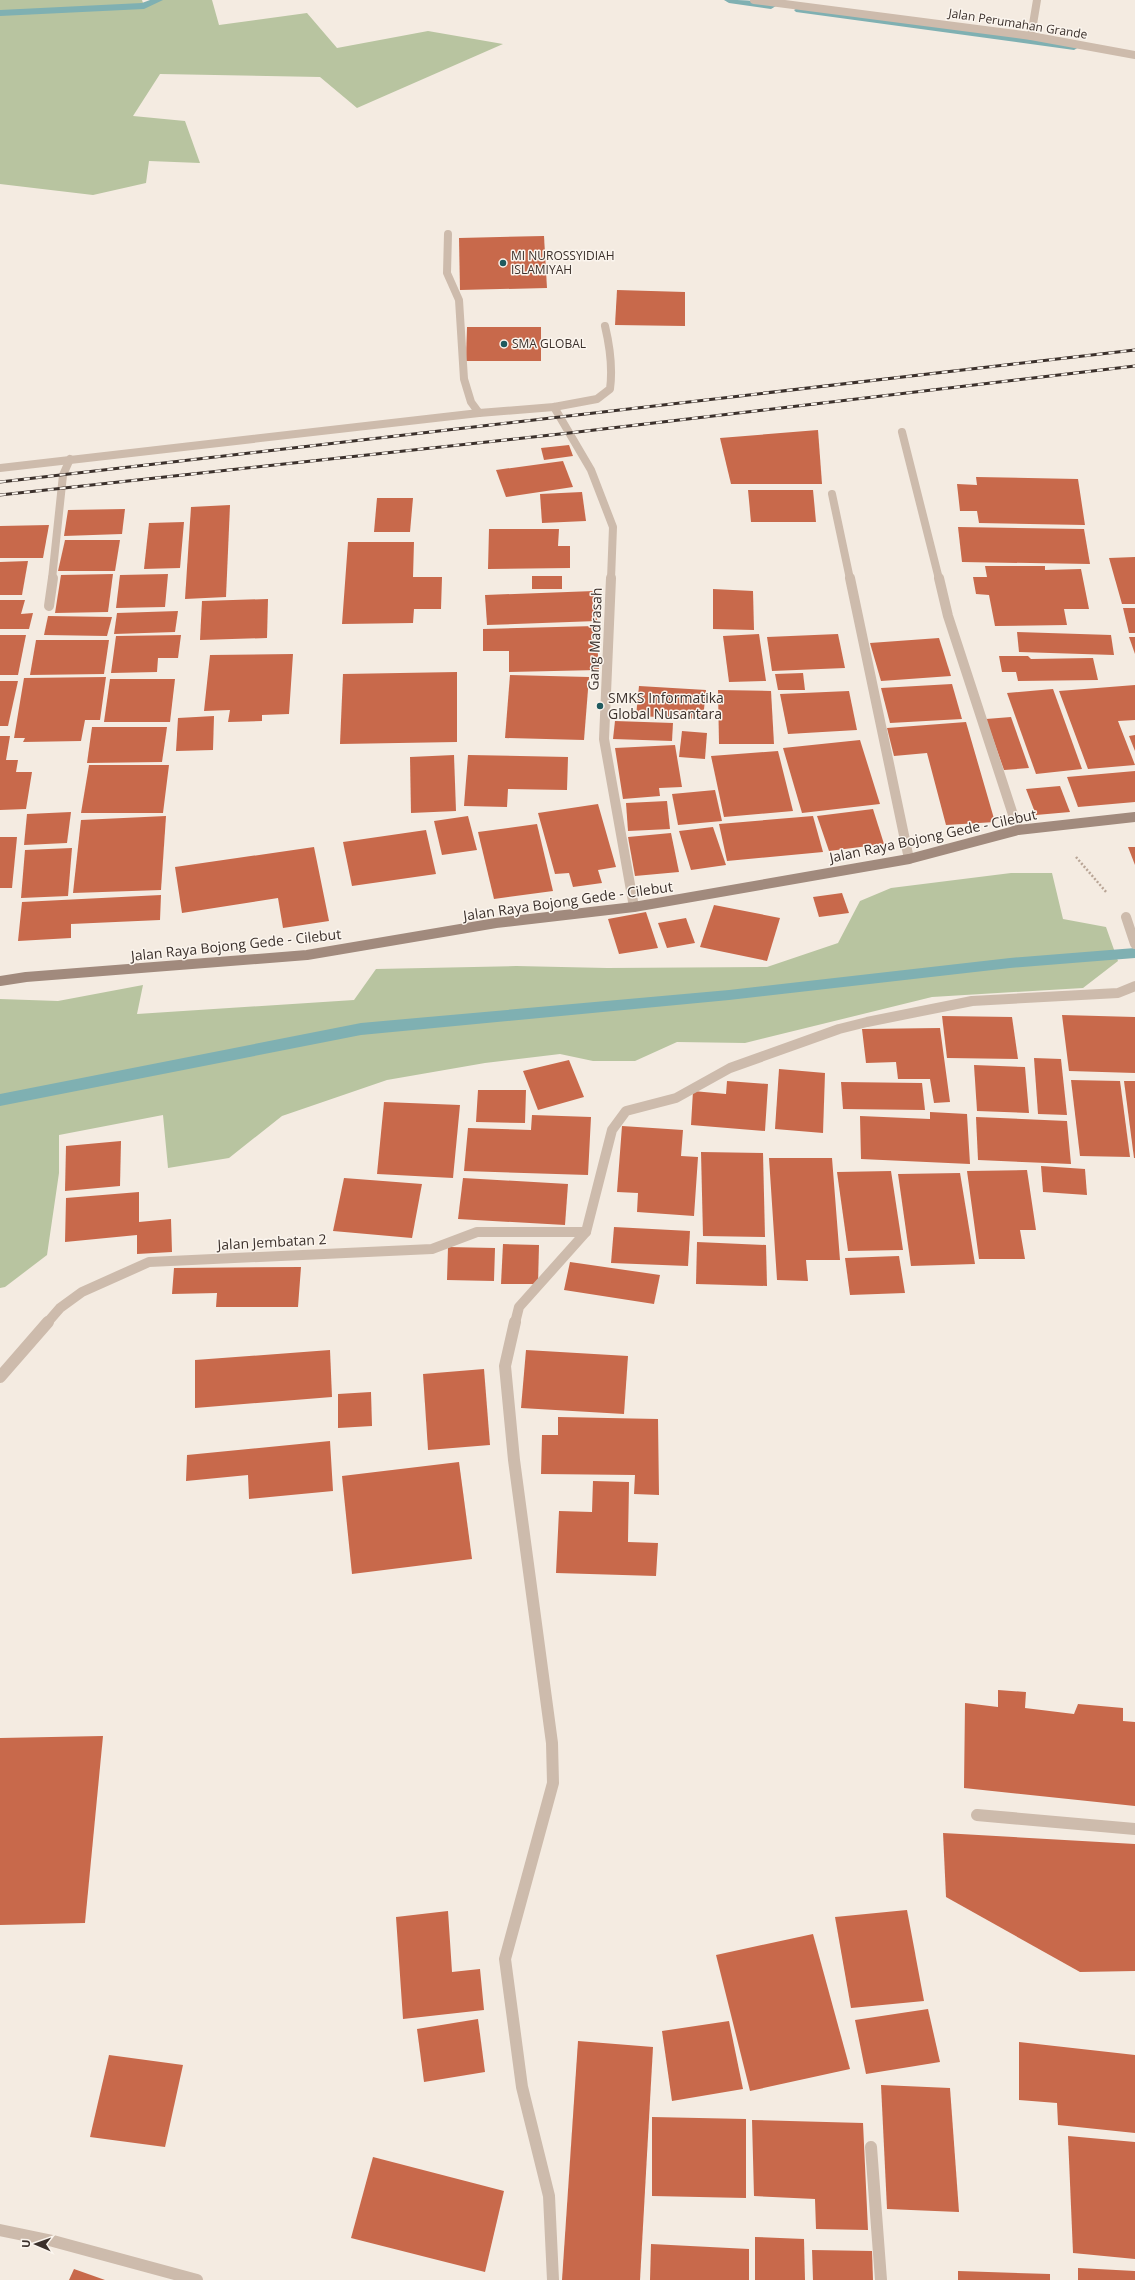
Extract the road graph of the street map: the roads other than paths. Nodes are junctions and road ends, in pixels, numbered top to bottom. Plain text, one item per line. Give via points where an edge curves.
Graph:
1 (754, 0) edge
2 (1037, 0) edge
3 (797, 3) edge
4 (1031, 36) junction
5 (1135, 55) edge
6 (448, 234) dead end
7 (605, 326) dead end
8 (554, 407) junction
9 (479, 413) junction
10 (902, 432) dead end
11 (70, 459) junction
12 (0, 468) edge
13 (832, 494) dead end
14 (49, 606) dead end
15 (1135, 817) edge
16 (1018, 830) junction
17 (909, 859) junction
18 (634, 907) junction
19 (1128, 920) road end
20 (1135, 944) edge
21 (0, 981) edge
22 (1135, 986) edge
23 (586, 1232) junction
24 (0, 1377) edge
25 (977, 1815) dead end
26 (1135, 1830) edge
27 (871, 2147) dead end
28 (0, 2230) edge
29 (197, 2280) edge
30 (553, 2280) edge
31 (881, 2280) edge

1 - 3 street, Jalan Perumahan Grande
2 - 4 street
3 - 4 street, Jalan Perumahan Grande
4 - 5 street, Jalan Perumahan Grande
6 - 9 street via 446,272 458,300 464,379 471,402
7 - 8 street via 612,364 610,389 597,399
8 - 9 street
8 - 18 street, Gang Madrasah via 591,470 613,527 604,739
9 - 11 street
10 - 16 street via 948,616
11 - 12 street
11 - 14 street via 63,475
13 - 17 street
15 - 16 main road, Jalan Raya Bojong Gede - Cilebut
16 - 17 main road, Jalan Raya Bojong Gede - Cilebut
17 - 18 main road, Jalan Raya Bojong Gede - Cilebut
18 - 21 main road, Jalan Raya Bojong Gede - Cilebut via 496,924 307,955
19 - 20 street
22 - 23 street via 1118,993 972,1001 867,1022 839,1029 730,1068 676,1098 626,1111 612,1130
23 - 24 street, Jalan Jembatan 2 via 477,1232 432,1249 150,1262 82,1292 60,1308
23 - 30 street via 519,1307 505,1366 514,1460 552,1743 553,1783 505,1959 522,2087 549,2196
25 - 26 street
27 - 31 street
28 - 29 street via 53,2241

